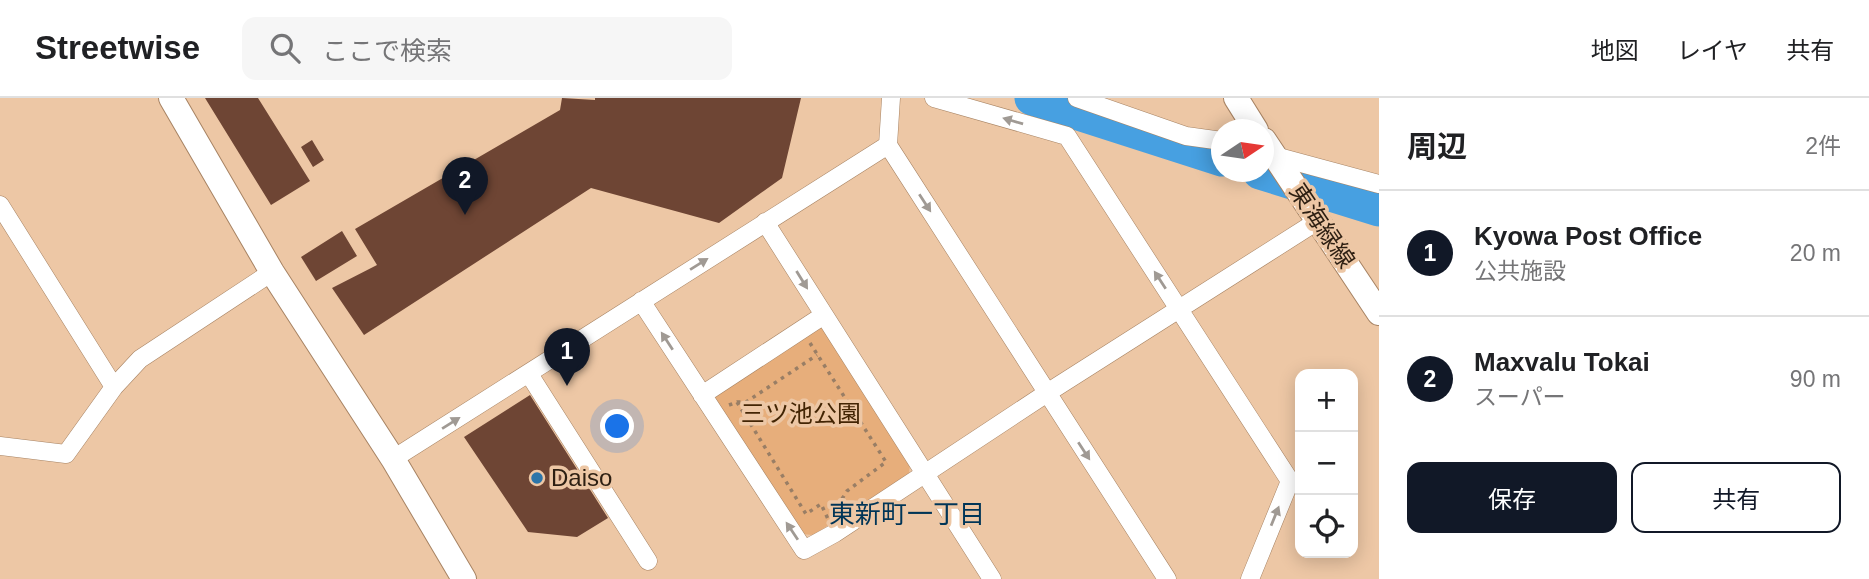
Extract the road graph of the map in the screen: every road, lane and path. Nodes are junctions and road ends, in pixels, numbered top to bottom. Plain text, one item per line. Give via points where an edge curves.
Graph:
1 (171, 98) edge
2 (891, 98) edge
3 (934, 98) edge
4 (1077, 98) edge
5 (1236, 98) edge
6 (1249, 119) edge
7 (1211, 139) edge
8 (888, 145) junction
9 (1274, 155) edge
10 (1274, 158) edge
11 (1379, 184) edge
12 (0, 205) edge
13 (1315, 214) junction
14 (765, 222) junction
15 (272, 272) junction
16 (641, 300) junction
17 (1178, 309) junction
18 (1379, 313) edge
19 (824, 315) junction
20 (529, 374) junction
21 (114, 387) junction
22 (1047, 393) junction
23 (702, 395) junction
24 (737, 402) junction
25 (712, 412) junction
26 (0, 446) edge
27 (393, 458) junction
28 (925, 474) junction
29 (648, 561) dead end
30 (464, 579) edge
31 (992, 579) edge
32 (1167, 579) edge
33 (1250, 579) edge

1 - 15 street
2 - 8 street
17 -> 3 street via 1067,136
4 - 7 street via 1186,136
5 - 6 street
8 - 14 street
8 -> 22 street
9 - 11 street
10 - 13 street, 東海緑線
12 - 21 street
13 - 17 street
13 - 18 street, 東海緑線
16 -> 14 street
14 -> 19 street
15 - 21 street via 140,359
15 - 27 street
16 - 20 street
23 -> 16 street
17 - 22 street
33 -> 17 street via 1290,481
19 - 23 street
19 - 28 street
27 -> 20 street
20 - 29 street
21 - 26 street via 66,454
22 - 28 street
22 -> 32 street
23 - 25 street
24 - 24 path via 746,402 817,355 886,462 847,491 831,526 821,505 806,514
24 - 25 path
28 -> 25 street via 804,550
27 - 30 street
28 - 31 street

